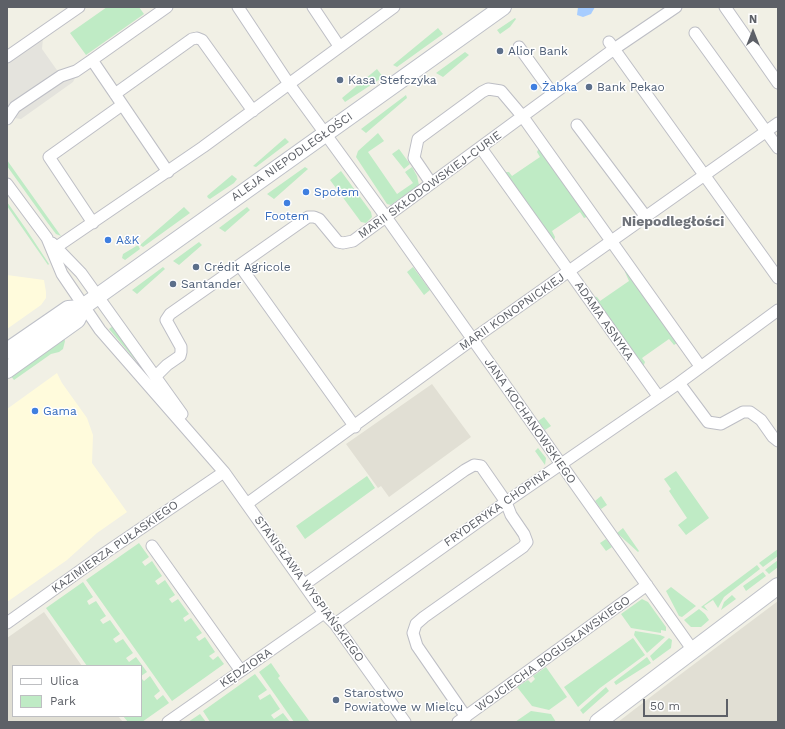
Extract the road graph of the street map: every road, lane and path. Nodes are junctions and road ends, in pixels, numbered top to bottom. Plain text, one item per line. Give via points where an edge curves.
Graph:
1 (79, 7) edge
2 (167, 7) edge
3 (238, 7) edge
4 (313, 7) edge
5 (394, 7) edge
6 (676, 7) edge
7 (725, 7) edge
8 (497, 9) edge
9 (695, 33) dead end
10 (339, 46) junction
11 (612, 46) junction
12 (519, 47) dead end
13 (7, 57) edge
14 (92, 60) junction
15 (778, 83) edge
16 (289, 84) junction
17 (115, 94) junction
18 (553, 94) junction
19 (122, 105) junction
20 (253, 111) junction
21 (523, 117) junction
22 (7, 119) edge
23 (778, 123) edge
24 (577, 125) dead end
25 (766, 131) junction
26 (326, 134) junction
27 (481, 148) junction
28 (778, 148) edge
29 (168, 172) junction
30 (708, 174) junction
31 (431, 183) junction
32 (7, 184) edge
33 (386, 217) junction
34 (646, 217) junction
35 (93, 223) junction
36 (47, 238) junction
37 (612, 242) junction
38 (58, 246) junction
39 (240, 266) junction
40 (778, 267) edge
41 (569, 272) junction
42 (778, 278) edge
43 (98, 296) junction
44 (83, 307) junction
45 (778, 311) edge
46 (473, 340) junction
47 (7, 351) edge
48 (700, 366) junction
49 (7, 370) edge
50 (156, 376) junction
51 (679, 383) junction
52 (658, 396) junction
53 (355, 427) junction
54 (778, 441) edge
55 (212, 457) junction
56 (561, 464) junction
57 (224, 472) junction
58 (506, 502) junction
59 (248, 503) junction
60 (152, 546) dead end
61 (305, 584) junction
62 (647, 585) junction
63 (778, 586) edge
64 (324, 613) junction
65 (7, 623) edge
66 (335, 624) junction
67 (692, 649) junction
68 (241, 671) junction
69 (462, 719) edge
70 (168, 722) edge
71 (405, 722) edge
72 (598, 722) edge

1 - 13 street
2 - 14 street
3 - 16 street, JANA KOCHANOWSKIEGO
4 - 10 street
5 - 10 street
6 - 11 street, MARII SKŁODOWSKIEJ-CURIE
7 - 15 street
8 - 26 street, ALEJA NIEPODLEGŁOŚCI
9 - 25 street
10 - 16 street
11 - 18 street, MARII SKŁODOWSKIEJ-CURIE
11 - 30 street
12 - 18 street
14 - 17 street
14 - 22 street via 76,71 61,76 15,107
16 - 20 street
16 - 26 street, JANA KOCHANOWSKIEGO
17 - 19 street
17 - 20 street via 197,38 202,40
18 - 21 street, MARII SKŁODOWSKIEJ-CURIE
19 - 29 street
19 - 35 street via 49,157
20 - 29 street
21 - 27 street, MARII SKŁODOWSKIEJ-CURIE
21 - 31 street via 501,90 488,89 482,92 418,139 414,158
21 - 37 street
23 - 25 street, MARII KONOPNICKIEJ
24 - 34 street
25 - 28 street
25 - 30 street, MARII KONOPNICKIEJ
26 - 33 street, JANA KOCHANOWSKIEGO
26 - 43 street, ALEJA NIEPODLEGŁOŚCI
27 - 31 street, MARII SKŁODOWSKIEJ-CURIE
27 - 41 street, ADAMA ASNYKA
29 - 35 street
30 - 34 street, MARII KONOPNICKIEJ
30 - 40 street
30 - 42 street
31 - 33 street, MARII SKŁODOWSKIEJ-CURIE
32 - 36 street
33 - 39 street, MARII SKŁODOWSKIEJ-CURIE via 353,240 343,243 334,239 319,219 308,217
33 - 46 street, JANA KOCHANOWSKIEGO
34 - 37 street, MARII KONOPNICKIEJ
35 - 38 street
36 - 38 street, STANISŁAWA WYSPIAŃSKIEGO
36 - 44 street, STANISŁAWA WYSPIAŃSKIEGO via 62,274
37 - 41 street, MARII KONOPNICKIEJ
37 - 48 street
38 - 43 street, STANISŁAWA WYSPIAŃSKIEGO
39 - 50 street, MARII SKŁODOWSKIEJ-CURIE via 170,314 166,320 181,347 181,352 180,356
39 - 53 street
41 - 46 street, MARII KONOPNICKIEJ
41 - 52 street, ADAMA ASNYKA
43 - 44 street, ALEJA NIEPODLEGŁOŚCI
43 - 50 street, STANISŁAWA WYSPIAŃSKIEGO
44 - 47 street, ALEJA NIEPODLEGŁOŚCI via 68,309
44 - 49 street, ALEJA NIEPODLEGŁOŚCI via 77,320
44 - 55 street, STANISŁAWA WYSPIAŃSKIEGO via 100,330
45 - 48 street, FRYDERYKA CHOPINA
46 - 53 street, MARII KONOPNICKIEJ
46 - 56 street, JANA KOCHANOWSKIEGO
48 - 51 street, FRYDERYKA CHOPINA
50 - 55 street, STANISŁAWA WYSPIAŃSKIEGO
51 - 52 street, FRYDERYKA CHOPINA
51 - 54 street via 708,422 721,424 743,412 750,412 761,420
52 - 56 street, FRYDERYKA CHOPINA
53 - 59 street, MARII KONOPNICKIEJ
55 - 57 street, STANISŁAWA WYSPIAŃSKIEGO
56 - 58 street, FRYDERYKA CHOPINA
56 - 62 street, JANA KOCHANOWSKIEGO
57 - 59 street, STANISŁAWA WYSPIAŃSKIEGO
57 - 65 street, KAZIMIERZA PUŁASKIEGO via 104,552
58 - 61 street via 481,466 474,466
58 - 66 street, FRYDERYKA CHOPINA
58 - 69 street via 526,538 524,547 424,617 416,624 413,633 417,646
59 - 61 street, STANISŁAWA WYSPIAŃSKIEGO
60 - 68 street
61 - 64 street, STANISŁAWA WYSPIAŃSKIEGO
62 - 67 street, JANA KOCHANOWSKIEGO
62 - 69 street, WOJCIECHA BOGUSŁAWSKIEGO
63 - 67 street
64 - 66 street, STANISŁAWA WYSPIAŃSKIEGO
64 - 68 street, KĘDZIORA
66 - 71 street, STANISŁAWA WYSPIAŃSKIEGO
67 - 72 street
68 - 70 street, KĘDZIORA

